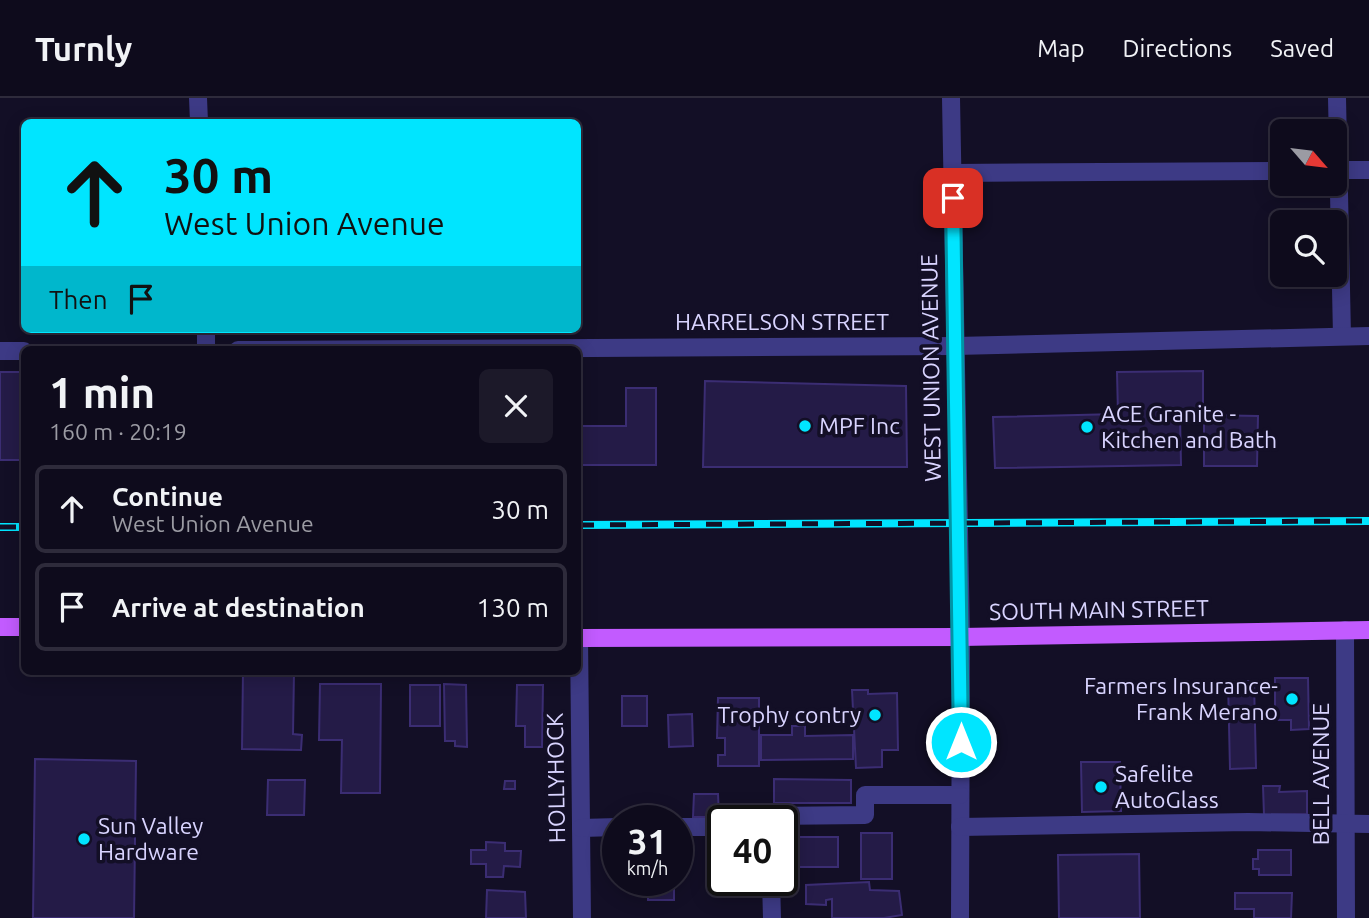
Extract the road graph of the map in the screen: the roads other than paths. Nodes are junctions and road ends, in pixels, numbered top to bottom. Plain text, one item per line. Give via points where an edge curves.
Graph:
1 (198, 98) edge
2 (951, 98) edge
3 (1337, 98) edge
4 (199, 119) edge
5 (1337, 119) edge
6 (1348, 170) edge
7 (1369, 170) edge
8 (1270, 171) edge
9 (952, 173) junction
10 (1338, 196) edge
11 (1342, 336) junction
12 (1369, 336) edge
13 (956, 346) junction
14 (581, 348) edge
15 (0, 351) edge
16 (21, 351) edge
17 (0, 627) edge
18 (21, 627) edge
19 (1345, 630) junction
20 (1369, 630) edge
21 (961, 637) junction
22 (581, 638) edge
23 (579, 675) edge
24 (960, 795) junction
25 (798, 818) edge
26 (1346, 824) junction
27 (1369, 824) edge
28 (602, 827) edge
29 (960, 827) junction
30 (581, 828) junction
31 (771, 896) edge
32 (582, 918) edge
33 (772, 918) edge
34 (960, 918) edge
35 (1346, 918) edge

1 - 4 street
2 - 9 street, WEST UNION AVENUE
3 - 5 street
6 - 7 street
8 - 9 street
9 - 13 street, WEST UNION AVENUE
10 - 11 street
11 - 12 street, HARRELSON STREET
11 - 13 street, HARRELSON STREET
13 - 14 street, HARRELSON STREET
13 - 21 street, WEST UNION AVENUE
15 - 16 street
17 - 18 main road
19 - 20 main road, SOUTH MAIN STREET
19 - 21 main road, SOUTH MAIN STREET
19 - 26 street, BELL AVENUE
21 - 22 main road, SOUTH MAIN STREET
21 - 24 street, WEST UNION AVENUE
23 - 30 street, HOLLYHOCK
24 - 25 street via 865,795 865,815
24 - 29 street, WEST UNION AVENUE
26 - 27 street
26 - 29 street
26 - 35 street, BELL AVENUE
28 - 30 street
29 - 34 street, WEST UNION AVENUE
30 - 32 street, HOLLYHOCK
31 - 33 street

